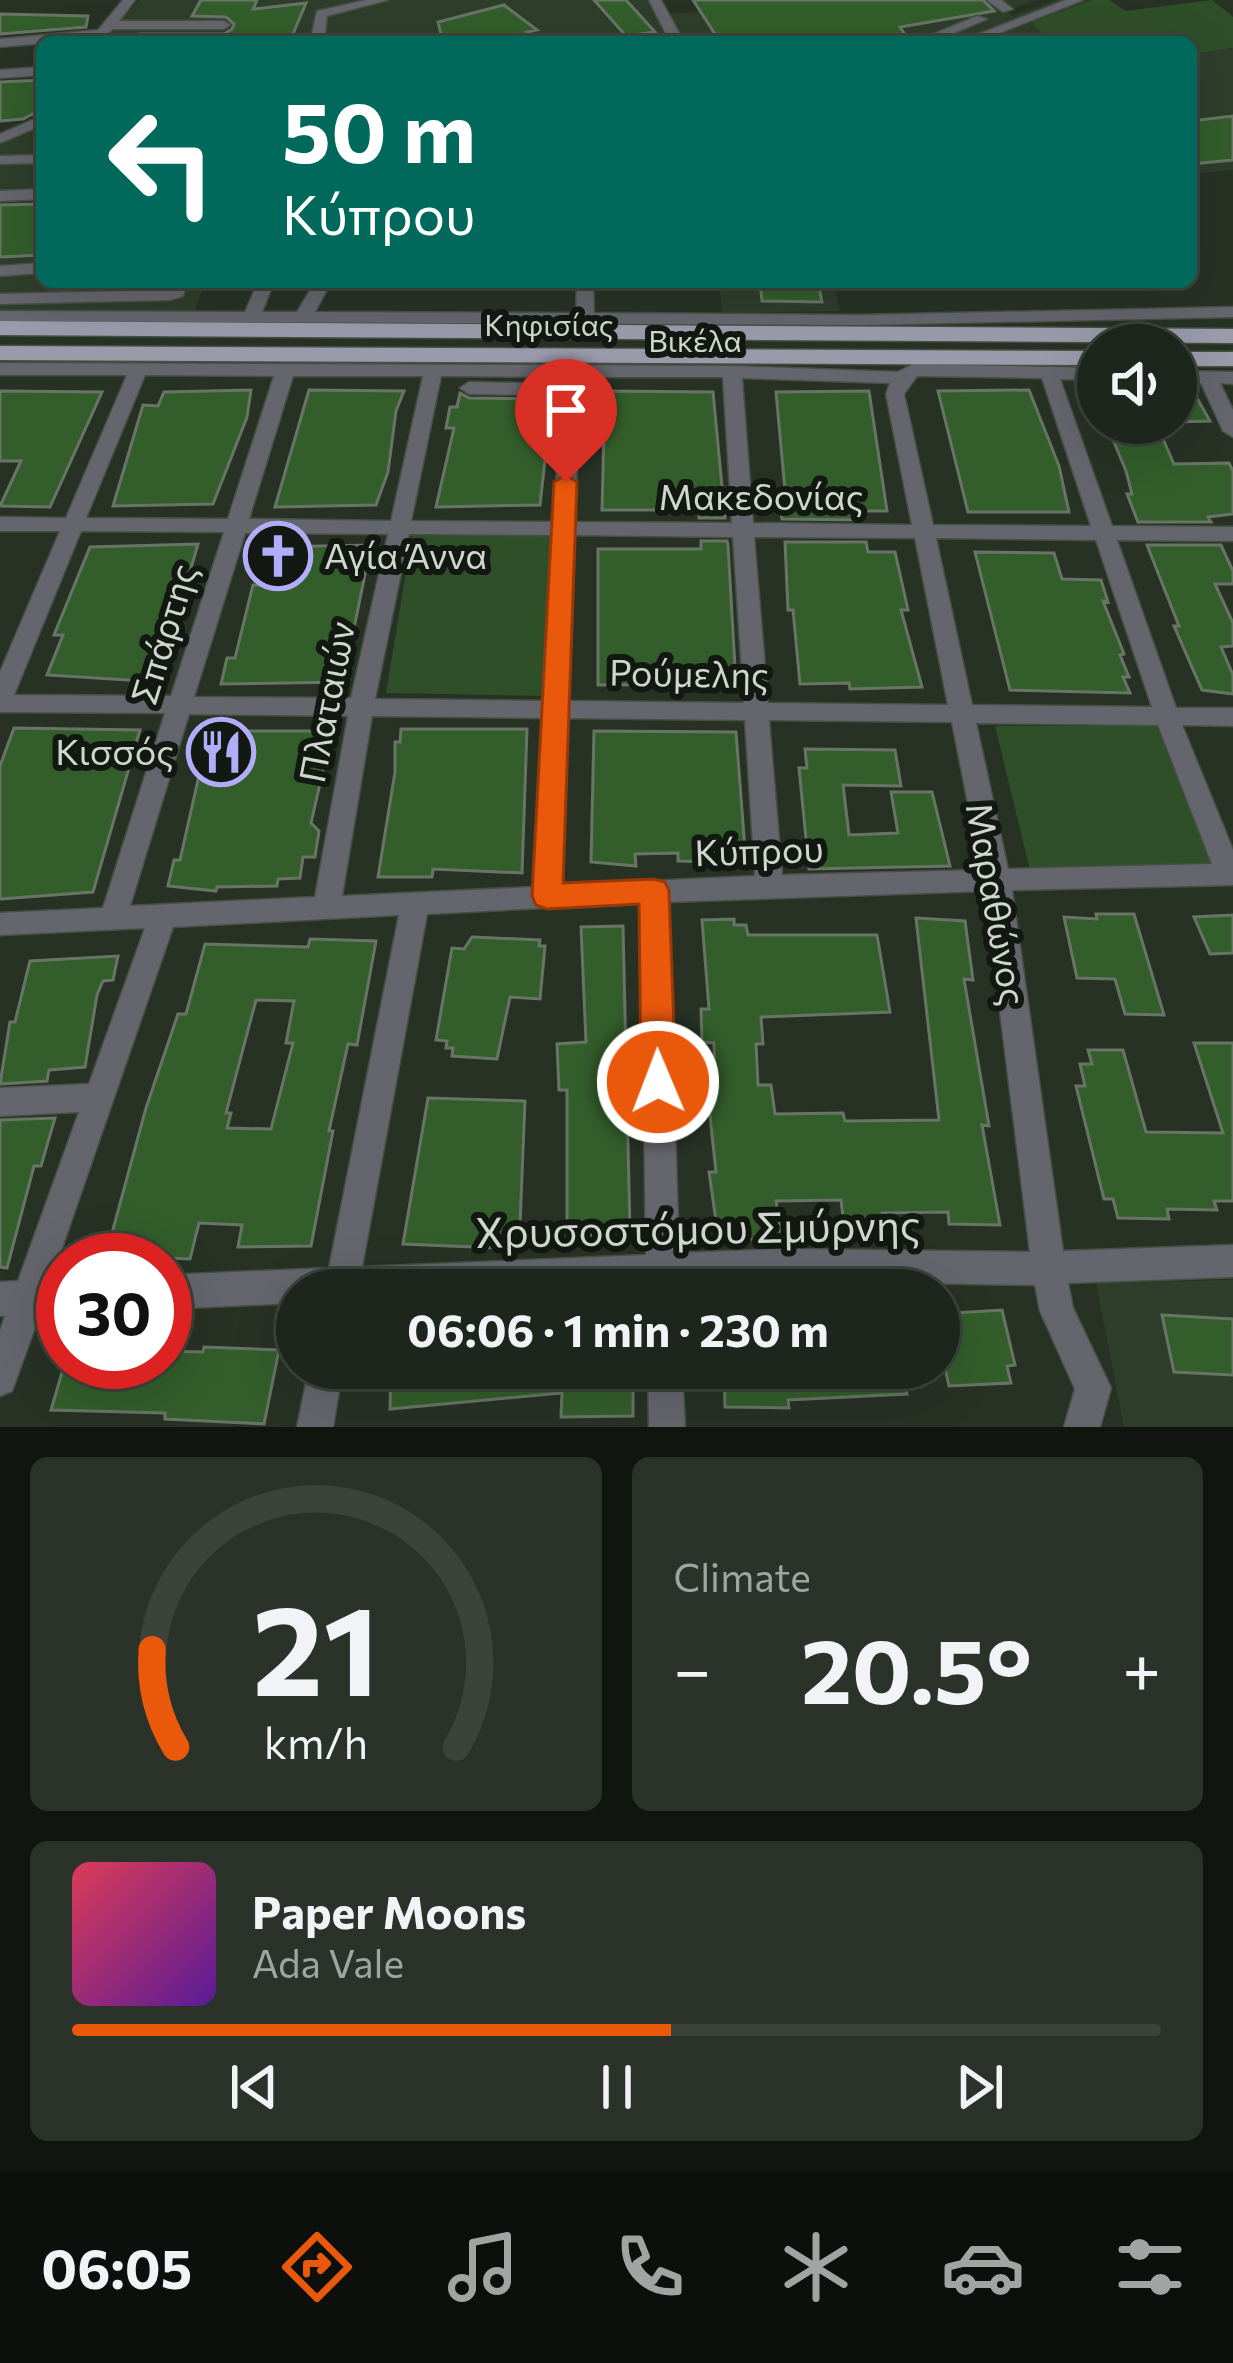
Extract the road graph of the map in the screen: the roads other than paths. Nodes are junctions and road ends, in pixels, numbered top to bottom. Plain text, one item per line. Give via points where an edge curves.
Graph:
1 (129, 0) edge
2 (382, 0) edge
3 (655, 0) edge
4 (993, 0) edge
5 (1032, 0) edge
6 (1077, 0) edge
7 (1006, 9) junction
8 (224, 25) dead end
9 (104, 34) edge
10 (317, 36) edge
11 (674, 36) edge
12 (936, 36) edge
13 (981, 36) edge
14 (36, 40) edge
15 (0, 43) edge
16 (36, 71) edge
17 (0, 74) edge
18 (36, 123) edge
19 (0, 140) edge
20 (36, 159) edge
21 (0, 160) edge
22 (36, 194) edge
23 (0, 196) edge
24 (36, 258) edge
25 (0, 260) edge
26 (36, 268) edge
27 (0, 271) edge
28 (36, 284) edge
29 (0, 286) edge
30 (178, 288) edge
31 (263, 288) edge
32 (320, 288) edge
33 (585, 288) edge
34 (0, 298) edge
35 (1233, 312) edge
36 (0, 316) edge
37 (250, 318) junction
38 (760, 318) junction
39 (302, 319) junction
40 (585, 320) junction
41 (159, 322) junction
42 (1233, 322) edge
43 (1158, 324) edge
44 (0, 328) edge
45 (811, 332) junction
46 (1077, 335) edge
47 (1197, 336) edge
48 (1233, 336) edge
49 (0, 353) edge
50 (83, 354) junction
51 (369, 355) junction
52 (949, 355) junction
53 (640, 356) junction
54 (1077, 358) edge
55 (1197, 359) edge
56 (1233, 359) edge
57 (0, 369) edge
58 (125, 370) junction
59 (285, 371) junction
60 (431, 371) junction
61 (732, 372) junction
62 (1049, 373) junction
63 (907, 374) junction
64 (1077, 374) edge
65 (1197, 377) edge
66 (1208, 377) junction
67 (1233, 378) edge
68 (572, 381) junction
69 (1233, 431) edge
70 (0, 524) edge
71 (73, 525) junction
72 (236, 526) junction
73 (399, 527) junction
74 (563, 529) junction
75 (744, 530) junction
76 (921, 532) junction
77 (1102, 533) junction
78 (1233, 534) edge
79 (0, 701) edge
80 (181, 702) junction
81 (362, 704) junction
82 (553, 708) junction
83 (754, 711) junction
84 (961, 714) junction
85 (1167, 717) junction
86 (1233, 717) edge
87 (1231, 873) edge
88 (997, 882) junction
89 (769, 886) junction
90 (654, 891) junction
91 (547, 896) junction
92 (416, 903) junction
93 (327, 906) junction
94 (163, 915) junction
95 (113, 918) junction
96 (0, 924) edge
97 (100, 1097) junction
98 (0, 1102) edge
99 (1233, 1261) edge
100 (1050, 1267) junction
101 (346, 1269) edge
102 (663, 1269) edge
103 (753, 1269) edge
104 (276, 1289) edge
105 (192, 1291) edge
106 (14, 1298) edge
107 (0, 1379) edge
108 (322, 1389) edge
109 (666, 1389) edge
110 (315, 1427) edge
111 (667, 1427) edge
112 (1082, 1427) edge

1 - 9 street
2 - 10 street via 322,14
3 - 11 street
4 - 7 street
5 - 7 street
6 - 13 street
7 - 12 street
8 - 9 street
14 - 15 street
16 - 17 street
18 - 19 street
20 - 21 street
22 - 23 street
24 - 25 street
26 - 27 street
28 - 29 street
30 - 34 street via 170,295
31 - 37 street
32 - 39 street
33 - 40 street
35 - 38 street
36 - 41 street
37 - 39 street
37 - 41 street
38 - 40 street
38 - 45 main road
39 - 40 street
41 - 44 main road, Κηφισίας
41 - 45 main road, Κηφισίας
42 - 43 main road
45 - 46 main road, Κηφισίας
47 - 48 main road, Κηφισίας
49 - 50 main road, Κηφισίας
50 - 51 main road, Κηφισίας
50 - 58 main road
51 - 53 main road, Κηφισίας
51 - 60 main road
52 - 53 main road, Κηφισίας
52 - 54 main road, Κηφισίας
52 - 63 main road
53 - 68 main road
55 - 56 main road
57 - 58 street
58 - 59 street
58 - 71 street
59 - 60 street
59 - 72 street, Σπάρτης
60 - 68 street, Βικέλα via 453,388
60 - 73 street, Πλαταιών
61 - 63 street, Βικέλα
61 - 68 street, Βικέλα
61 - 75 street
62 - 63 street, Βικέλα
62 - 64 street, Βικέλα
62 - 77 street
63 - 76 street, Μαραθώνος via 895,394
65 - 66 street
66 - 67 street
66 - 69 street
68 - 74 street
70 - 71 street, Μακεδονίας
71 - 72 street, Μακεδονίας
71 - 79 street
72 - 73 street, Μακεδονίας
72 - 80 street, Σπάρτης
73 - 74 street, Μακεδονίας
73 - 81 street, Πλαταιών
74 - 75 street, Μακεδονίας
74 - 82 street
75 - 76 street, Μακεδονίας
75 - 83 street
76 - 77 street, Μακεδονίας
76 - 84 street, Μαραθώνος
77 - 78 street, Μακεδονίας
77 - 85 street
79 - 80 street, Ρούμελης
80 - 81 street, Ρούμελης
80 - 95 street, Σπάρτης
81 - 82 street, Ρούμελης
81 - 93 street, Πλαταιών
82 - 83 street, Ρούμελης
82 - 91 street
83 - 84 street, Ρούμελης
83 - 89 street
84 - 85 street, Ρούμελης
84 - 88 street, Μαραθώνος
85 - 86 street, Ρούμελης
85 - 87 street
87 - 88 street, Κύπρου
88 - 89 street, Κύπρου
88 - 100 street, Μαραθώνος
89 - 90 street, Κύπρου
90 - 91 street, Κύπρου
90 - 102 street
91 - 92 street, Κύπρου
92 - 93 street, Κύπρου
92 - 101 street
93 - 94 street, Κύπρου
94 - 95 street, Κύπρου
94 - 97 street
95 - 96 street, Κύπρου
97 - 98 street
97 - 106 street
99 - 100 street, Χρυσοστόμου Σμύρνης
100 - 103 street, Χρυσοστόμου Σμύρνης
100 - 112 street, Μαραθώνος via 1057,1311 1093,1388
104 - 105 street, Χρυσοστόμου Σμύρνης
106 - 107 street
108 - 110 street
109 - 111 street

